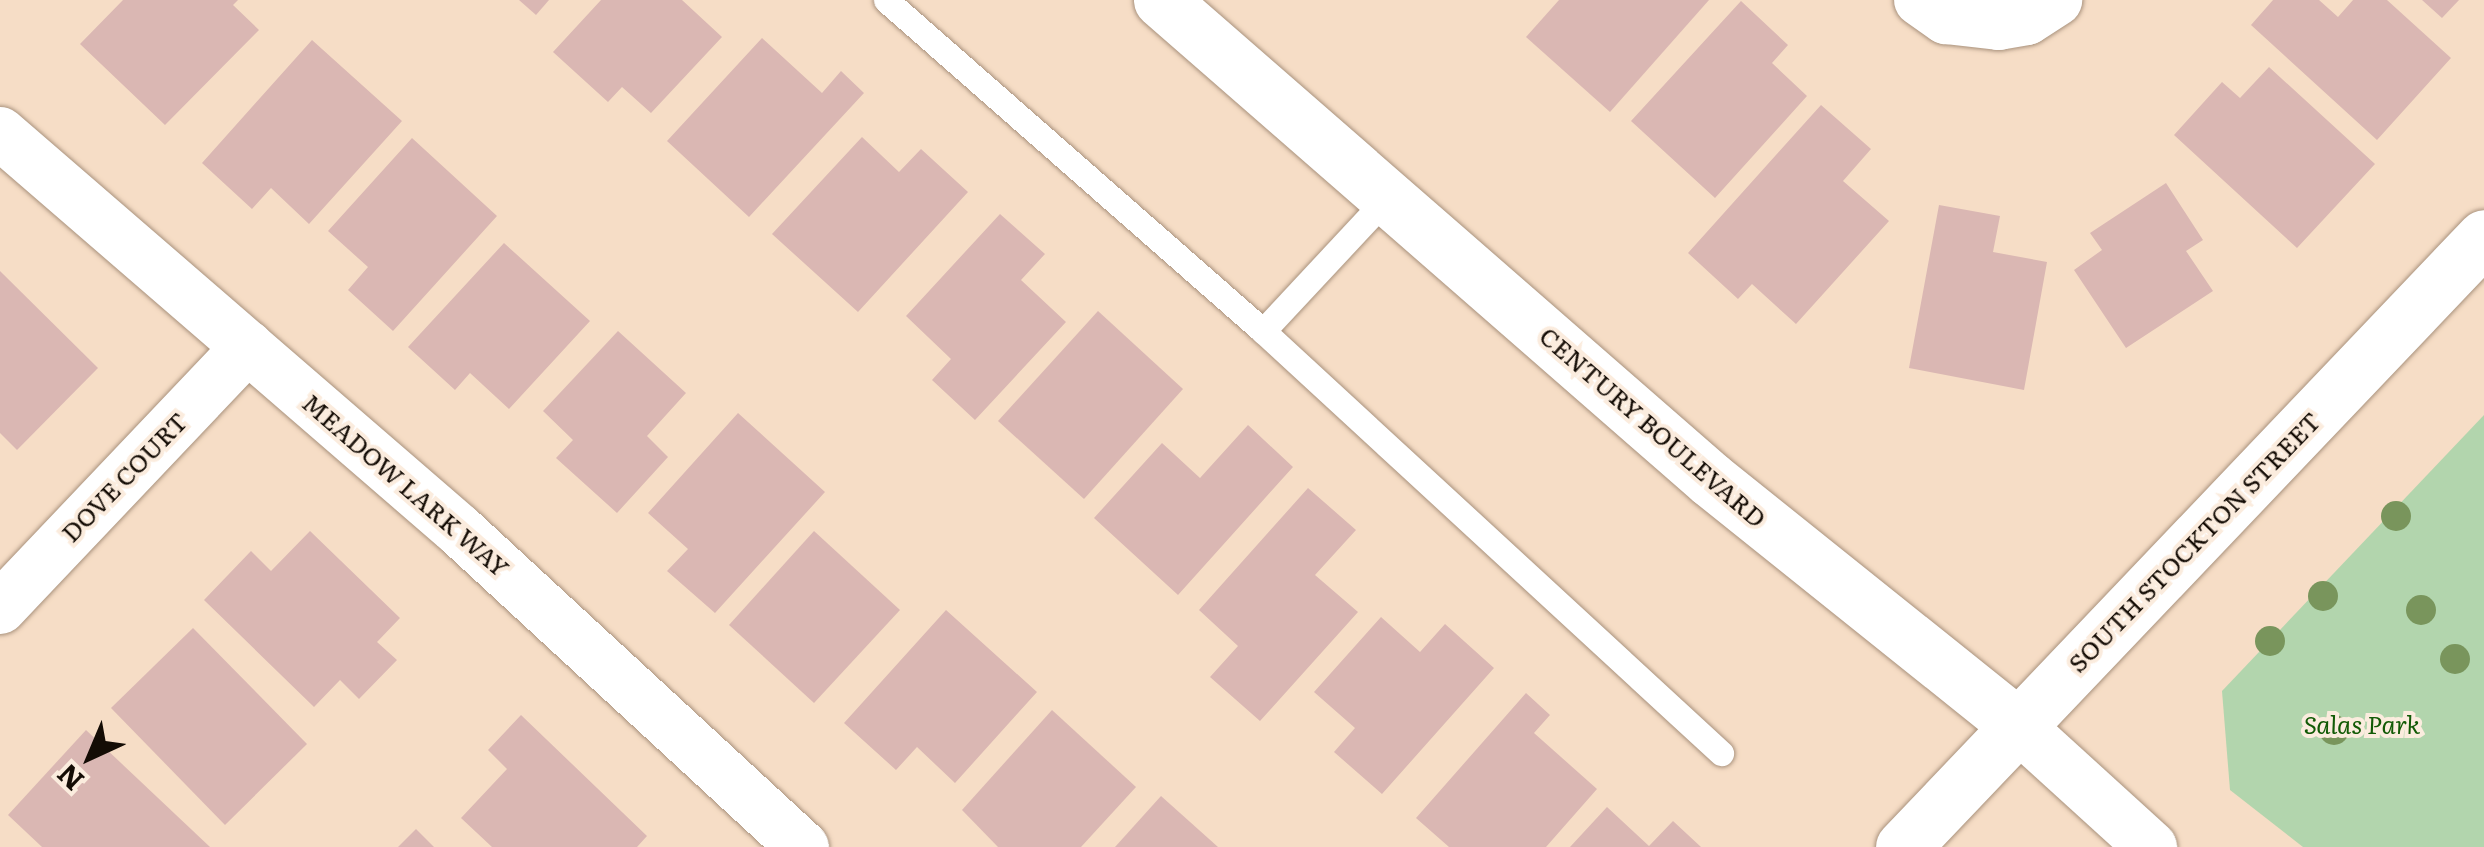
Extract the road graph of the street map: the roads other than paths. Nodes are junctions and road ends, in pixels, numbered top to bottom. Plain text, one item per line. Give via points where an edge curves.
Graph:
1 (886, 0) edge
2 (1161, 0) edge
3 (1920, 0) edge
4 (2056, 0) edge
5 (0, 133) edge
6 (1388, 198) junction
7 (2484, 237) edge
8 (1263, 331) junction
9 (248, 347) junction
10 (0, 608) edge
11 (2018, 726) junction
12 (1721, 753) dead end
13 (797, 845) edge
14 (1904, 847) edge
15 (2151, 847) edge

1 - 8 lane
2 - 6 street, CENTURY BOULEVARD
3 - 4 street via 1946,18 1999,24 2028,19
5 - 9 street, MEADOW LARK WAY
6 - 8 lane
6 - 11 street, CENTURY BOULEVARD via 1710,479
7 - 11 street, SOUTH STOCKTON STREET
8 - 12 lane
9 - 10 street, DOVE COURT
9 - 13 street, MEADOW LARK WAY via 460,530
11 - 14 street, SOUTH STOCKTON STREET
11 - 15 street, CENTURY BOULEVARD

